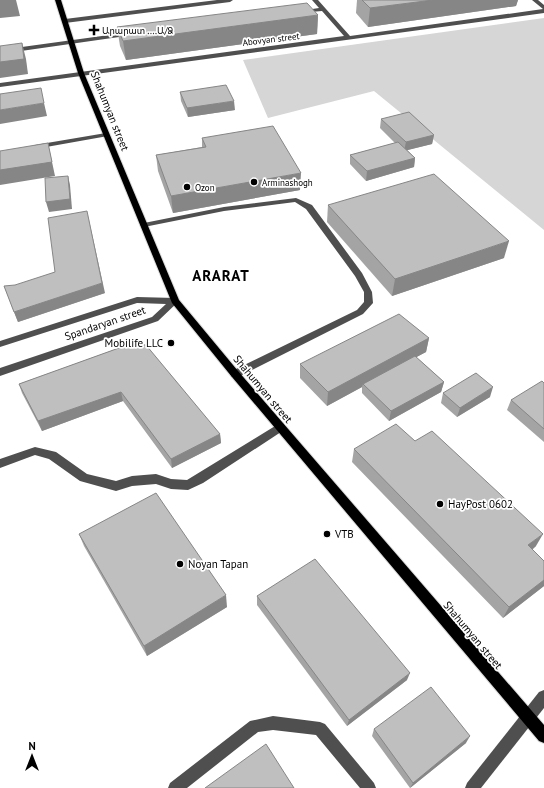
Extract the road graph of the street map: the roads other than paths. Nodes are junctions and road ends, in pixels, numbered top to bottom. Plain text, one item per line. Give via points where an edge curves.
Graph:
1 (58, 0) edge
2 (230, 0) edge
3 (315, 0) edge
4 (534, 0) edge
5 (544, 8) edge
6 (323, 9) junction
7 (544, 11) edge
8 (292, 13) edge
9 (65, 21) junction
10 (134, 33) edge
11 (349, 38) junction
12 (71, 41) junction
13 (0, 52) edge
14 (81, 73) junction
15 (0, 85) edge
16 (106, 135) junction
17 (30, 148) edge
18 (144, 225) junction
19 (175, 301) junction
20 (0, 344) edge
21 (0, 372) edge
22 (235, 374) junction
23 (280, 427) junction
24 (0, 464) edge
25 (544, 697) edge
26 (528, 718) junction
27 (544, 736) edge
28 (175, 788) edge
29 (369, 788) edge
30 (472, 788) edge

1 - 9 main road, Shahumyan street
2 - 9 street
3 - 6 street
4 - 5 street
6 - 8 street
6 - 11 street
7 - 11 street, Abovyan street
9 - 12 main road, Shahumyan street
10 - 12 street
11 - 14 street, Abovyan street
12 - 13 street
12 - 14 main road, Shahumyan street
14 - 15 street, Abovyan street
14 - 16 main road, Shahumyan street
16 - 17 street
16 - 18 main road, Shahumyan street
18 - 19 main road, Shahumyan street
18 - 22 street via 224,209 296,200 309,207 359,276 368,292 369,303 360,312
19 - 20 street, Spandaryan street via 137,300
19 - 21 street, Spandaryan street via 155,319
19 - 22 main road, Shahumyan street
22 - 23 main road, Shahumyan street
23 - 24 street via 188,485 171,484 156,479 132,481 116,486 84,478 52,455 35,452
23 - 26 main road, Shahumyan street
25 - 26 street
26 - 27 main road, Shahumyan street
26 - 30 street
28 - 29 street via 255,726 273,723 320,729

